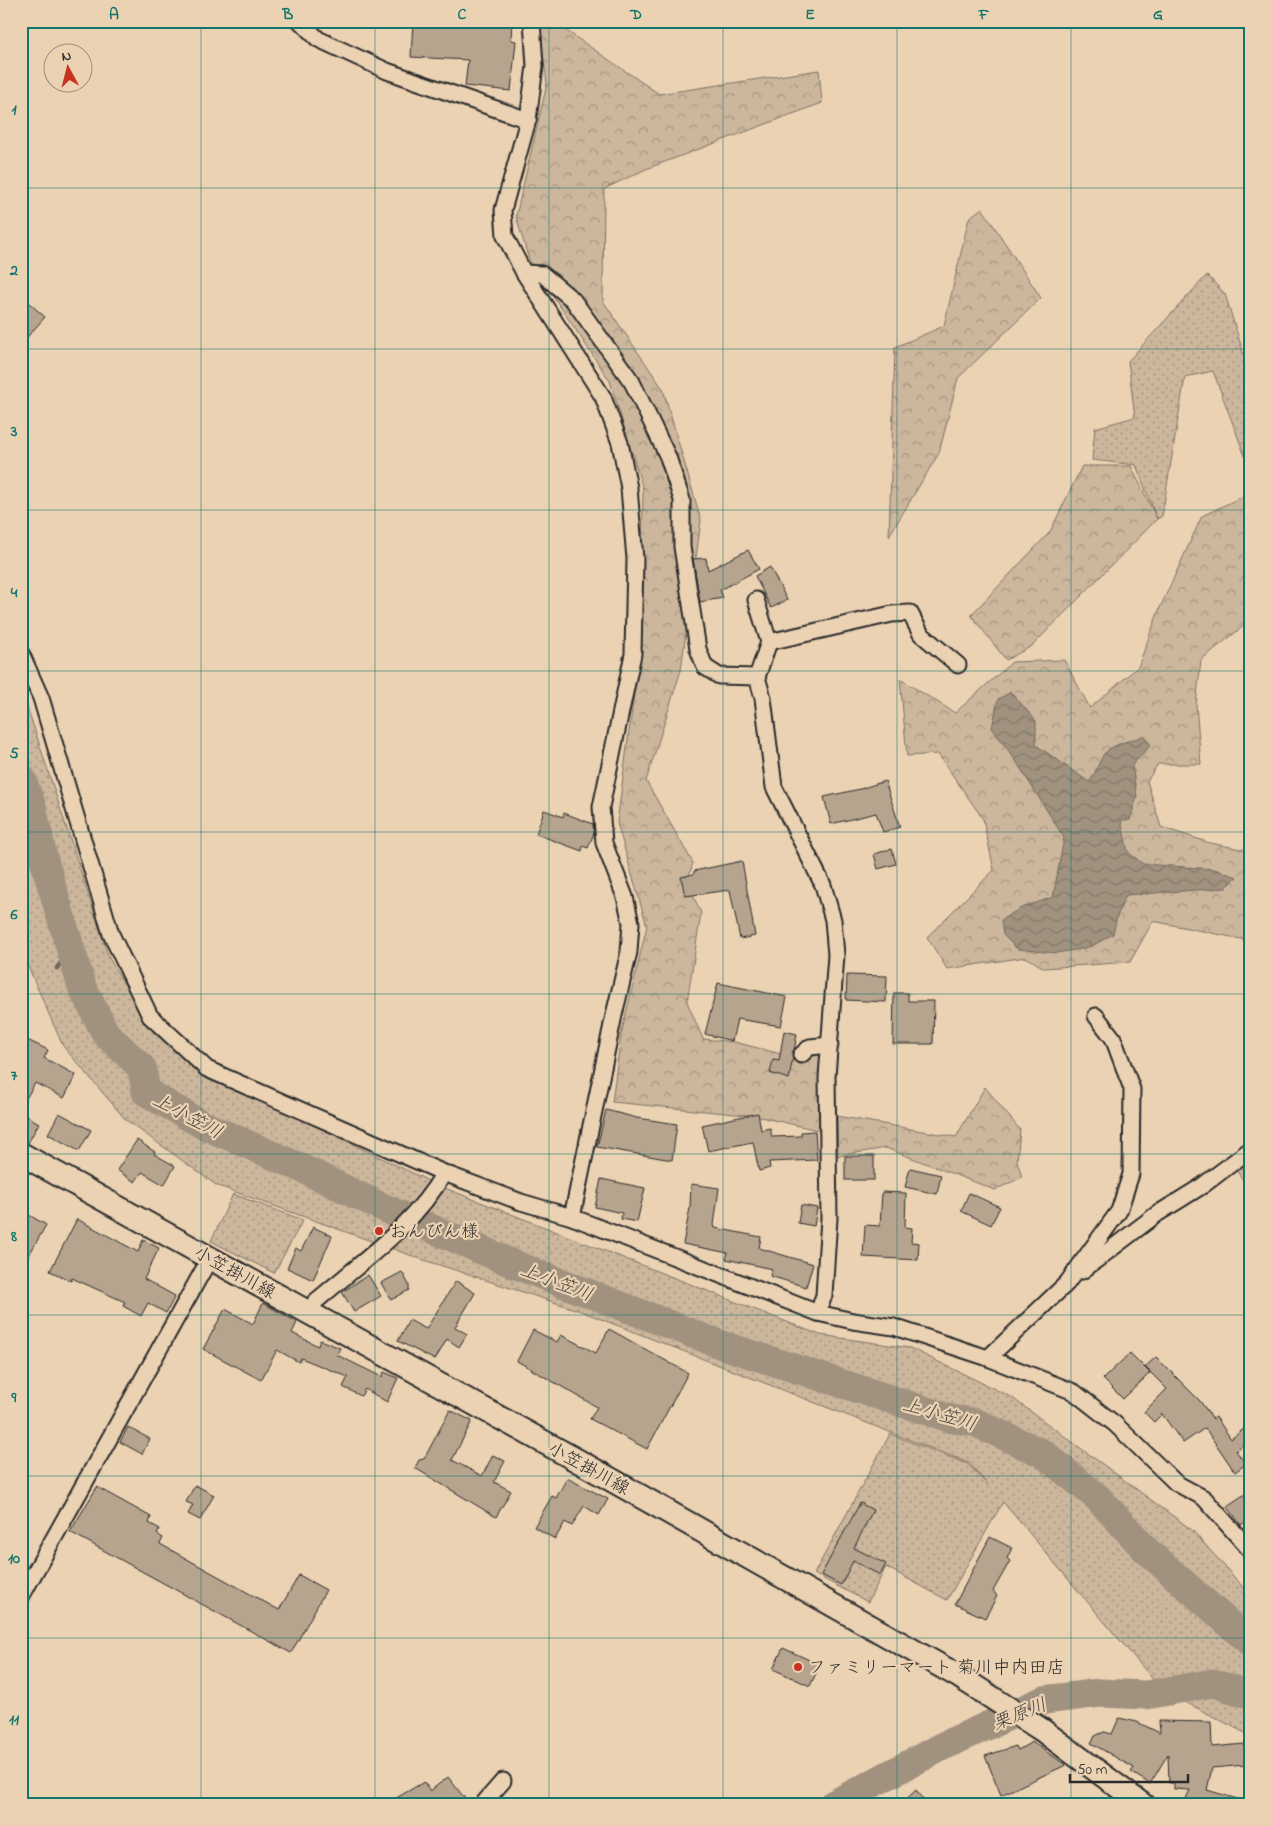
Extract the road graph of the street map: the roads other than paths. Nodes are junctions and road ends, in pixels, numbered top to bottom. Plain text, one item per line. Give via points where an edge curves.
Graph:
1 (300, 21) edge
2 (532, 21) edge
3 (528, 120) junction
4 (524, 273) junction
5 (756, 600) dead end
6 (769, 642) junction
7 (21, 653) edge
8 (958, 665) dead end
9 (757, 677) junction
10 (1096, 1016) dead end
11 (830, 1045) junction
12 (801, 1055) dead end
13 (1251, 1149) edge
14 (21, 1154) edge
15 (444, 1173) junction
16 (572, 1217) junction
17 (210, 1258) junction
18 (1067, 1282) junction
19 (818, 1313) junction
20 (309, 1314) junction
21 (988, 1358) junction
22 (1251, 1551) edge
23 (21, 1598) edge
24 (503, 1781) dead end
25 (482, 1805) edge
26 (1142, 1805) edge

1 - 3 street via 318,40 387,71
2 - 3 street via 534,66
3 - 4 street via 503,210 505,236
4 - 9 street via 542,274 573,300 632,382 668,457 682,500 682,547 698,649 706,667 719,676
4 - 16 street via 603,397 620,443 635,559 633,654 601,806 604,843 625,897 631,923 629,952
5 - 6 street
6 - 8 street via 892,614 910,613 921,634
6 - 9 street
7 - 15 street via 41,698 111,934 150,1016 206,1069
9 - 11 street via 763,698 774,787 823,885 833,920 836,954
10 - 18 street via 1113,1038 1132,1089 1131,1174 1119,1211
11 - 12 street via 810,1047
11 - 19 street via 827,1078 829,1218 824,1295
13 - 18 street
14 - 17 main road, 小笠掛川線
15 - 16 street
15 - 20 street via 434,1192 396,1233 315,1302
16 - 19 street
17 - 20 main road, 小笠掛川線
17 - 23 street
18 - 21 street
19 - 21 street via 853,1322 894,1327
20 - 26 main road, 小笠掛川線 via 805,1588 998,1701
21 - 22 street via 1074,1392 1115,1424 1176,1483 1204,1498
24 - 25 street

